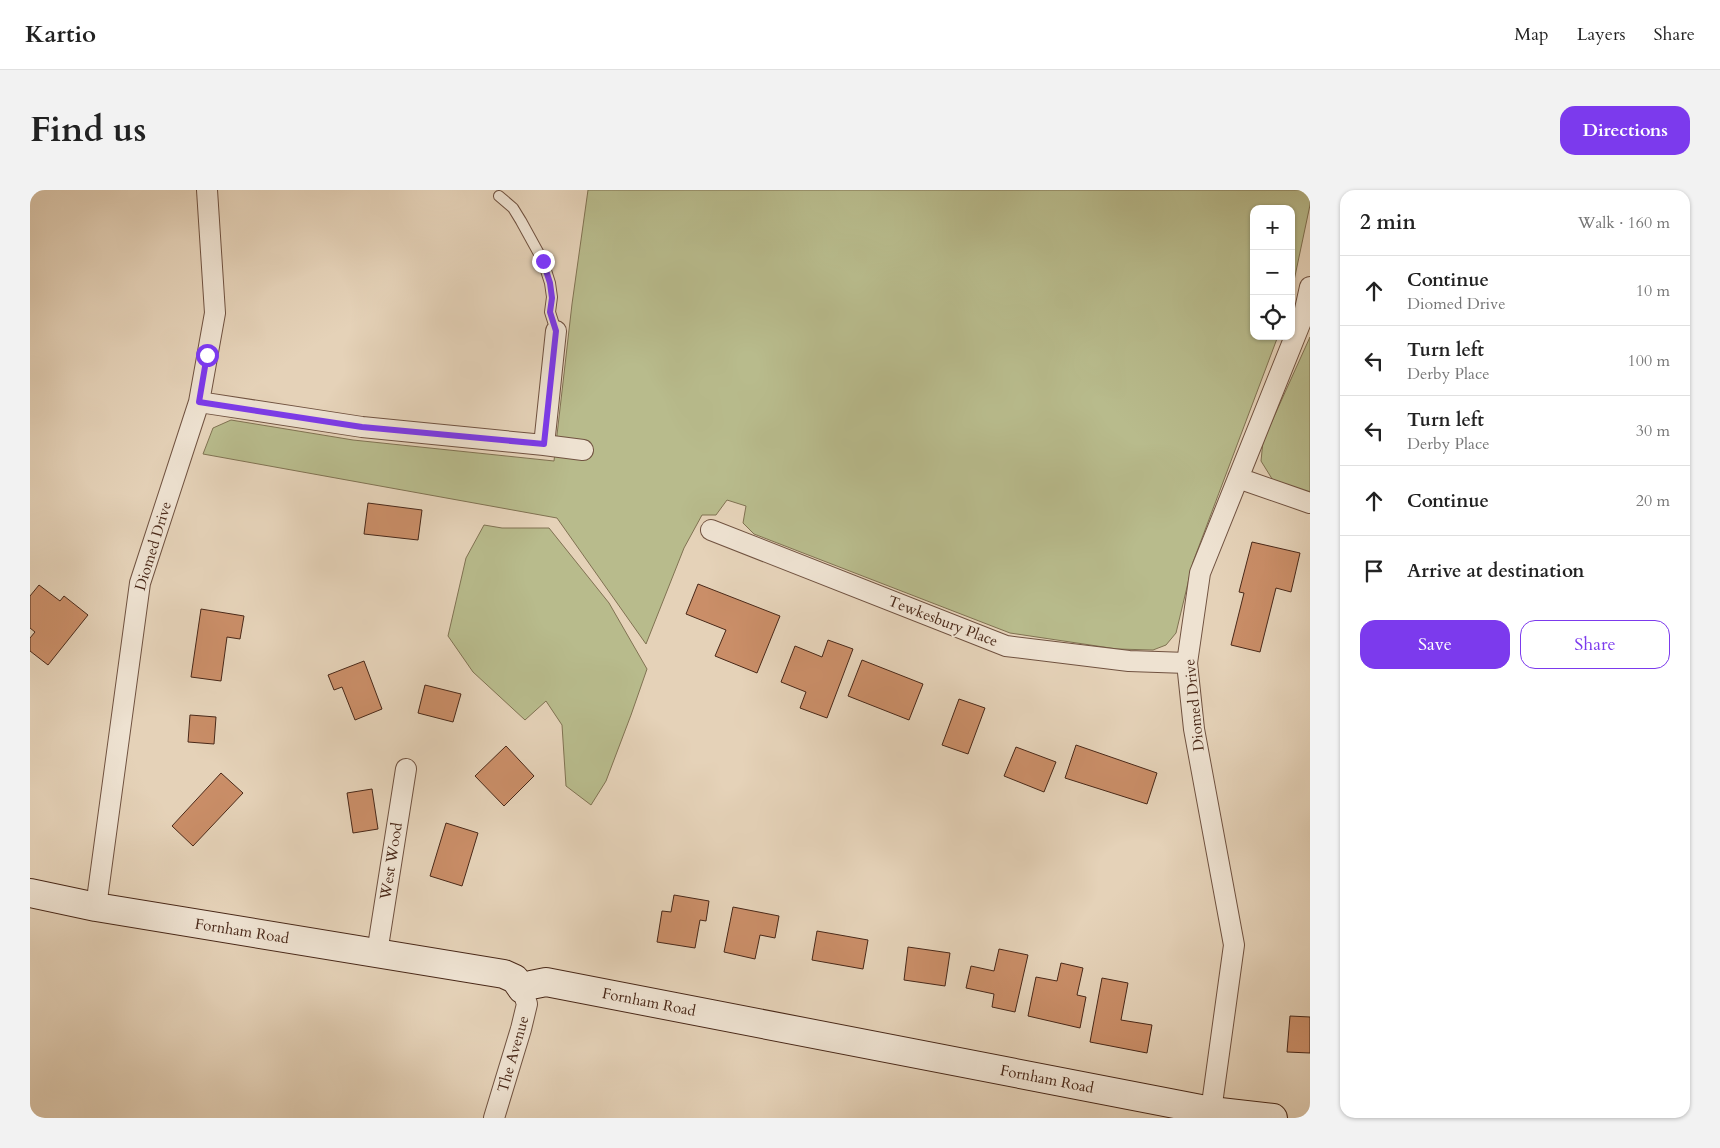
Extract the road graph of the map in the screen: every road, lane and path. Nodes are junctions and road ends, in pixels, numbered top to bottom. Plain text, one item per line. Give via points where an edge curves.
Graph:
1 (207, 190) edge
2 (499, 196) dead end
3 (1310, 287) edge
4 (556, 331) joint
5 (199, 402) junction
6 (544, 444) junction
7 (584, 450) dead end
8 (1238, 478) junction
9 (1310, 503) edge
10 (711, 530) dead end
11 (1187, 663) junction
12 (406, 769) dead end
13 (30, 893) edge
14 (96, 907) junction
15 (377, 953) junction
16 (522, 989) junction
17 (1211, 1111) junction
18 (494, 1118) edge
19 (1273, 1118) edge

1 - 5 street, Diomed Drive via 215,313
2 - 4 lane via 513,208 543,261 550,283 550,312
3 - 8 street, Diomed Drive via 1304,314
4 - 6 street
5 - 6 street via 362,427
5 - 14 street, Diomed Drive via 140,583
6 - 7 street
8 - 9 street
8 - 11 street, Diomed Drive via 1200,573
10 - 11 street, Tewkesbury Place via 1006,646 1129,661
11 - 17 street, Diomed Drive via 1194,729 1234,945
12 - 15 street, West Wood
13 - 14 street, Fornham Road
14 - 15 street, Fornham Road
15 - 16 street, Fornham Road via 504,974 515,979
16 - 17 street, Fornham Road via 546,982
16 - 18 street, The Avenue via 527,1004
17 - 19 street, Fornham Road

